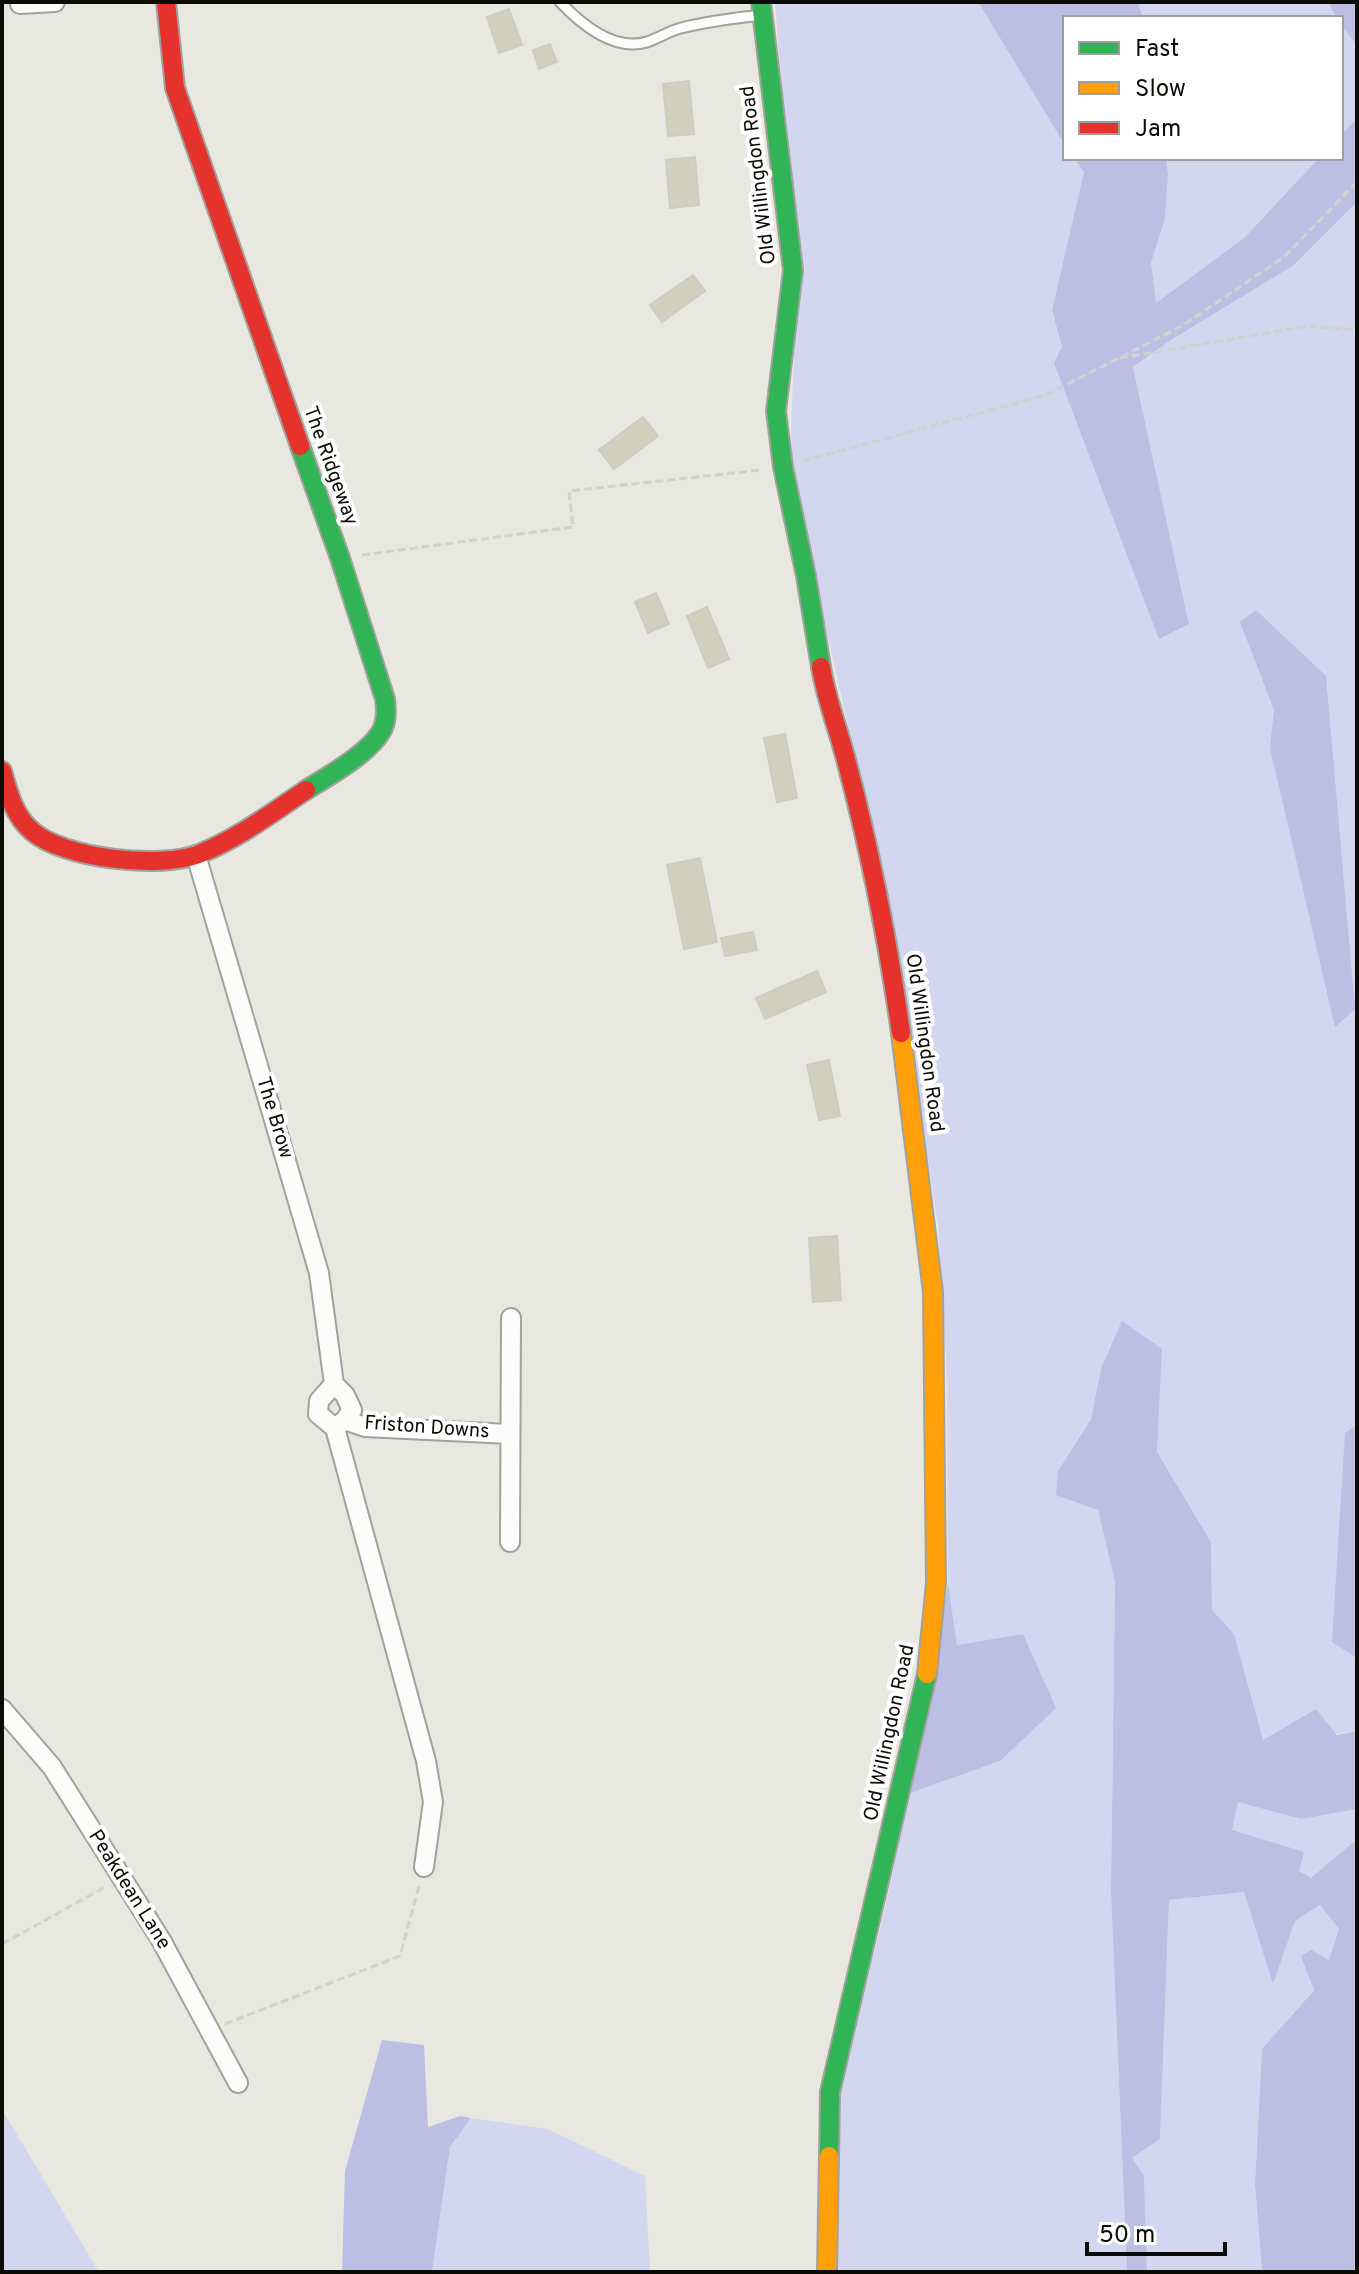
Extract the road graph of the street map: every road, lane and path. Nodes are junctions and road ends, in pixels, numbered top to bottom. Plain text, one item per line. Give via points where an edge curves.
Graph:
1 (55, 2) edge
2 (166, 2) edge
3 (560, 2) edge
4 (20, 4) dead end
5 (762, 9) edge
6 (1357, 182) edge
7 (1357, 330) edge
8 (1117, 359) junction
9 (783, 467) junction
10 (340, 558) junction
11 (2, 771) edge
12 (196, 855) junction
13 (511, 1318) dead end
14 (334, 1384) junction
15 (340, 1424) junction
16 (510, 1434) junction
17 (510, 1542) dead end
18 (2, 1709) edge
19 (424, 1867) joint
20 (121, 1878) junction
21 (2, 1944) edge
22 (210, 2029) junction
23 (238, 2083) dead end
24 (827, 2272) edge

1 - 4 street
2 - 10 street, The Ridgeway via 175,88
3 - 5 lane via 582,23 627,44
5 - 9 street, Old Willingdon Road via 793,270 776,411
6 - 8 path via 1284,257 1182,326
7 - 8 path via 1309,326
8 - 9 path via 1046,395
9 - 10 path via 569,491 573,527
9 - 24 street, Old Willingdon Road via 825,694 845,756 891,961 933,1292 936,1583 929,1664 830,2092
10 - 12 street, The Ridgeway via 385,699 387,720 379,737
11 - 12 street, The Ridgeway via 10,801 40,838 135,861
12 - 14 street, The Brow via 319,1273
13 - 16 street, Friston Downs
14 - 15 street, The Brow via 352,1410
14 - 15 street, The Brow via 319,1401 318,1414
15 - 16 street, Friston Downs
15 - 19 street, The Brow via 340,1453 426,1761 433,1802
16 - 17 street, Friston Downs
18 - 20 street, Peakdean Lane via 52,1767
19 - 22 path via 400,1956
20 - 21 path
20 - 22 street, Peakdean Lane
22 - 23 street, Peakdean Lane

